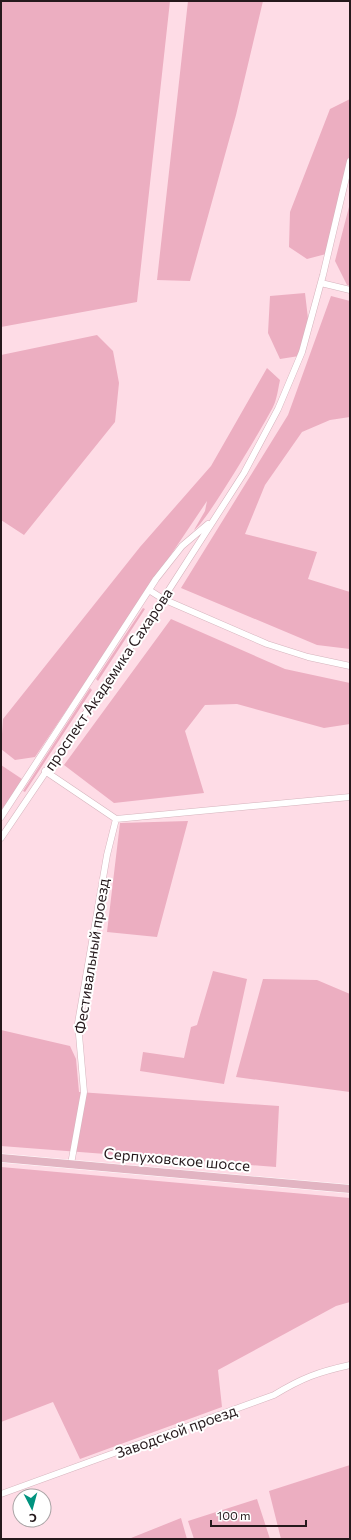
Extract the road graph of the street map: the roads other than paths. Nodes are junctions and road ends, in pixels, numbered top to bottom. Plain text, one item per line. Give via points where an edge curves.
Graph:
1 (350, 161) edge
2 (321, 283) junction
3 (350, 290) edge
4 (213, 520) junction
5 (149, 590) junction
6 (163, 599) junction
7 (350, 666) edge
8 (90, 681) junction
9 (101, 688) junction
10 (45, 771) junction
11 (17, 794) junction
12 (350, 797) edge
13 (27, 799) junction
14 (1, 817) edge
15 (116, 819) junction
16 (1, 838) edge
17 (1, 1158) edge
18 (71, 1164) junction
19 (350, 1189) edge
20 (350, 1365) edge
21 (1, 1494) edge

1 - 2 street, проспект Академика Сахарова
2 - 3 street
2 - 4 street, проспект Академика Сахарова via 302,352 278,409 244,474
4 - 5 street, проспект Академика Сахарова via 182,546
4 - 6 street, проспект Академика Сахарова
5 - 6 street
5 - 8 street, проспект Академика Сахарова
6 - 7 street via 267,644 308,657
6 - 9 street, проспект Академика Сахарова
8 - 9 street
8 - 11 street, проспект Академика Сахарова
9 - 10 street, проспект Академика Сахарова
10 - 13 street, проспект Академика Сахарова
10 - 15 street
11 - 13 street
11 - 14 street, проспект Академика Сахарова
12 - 15 street
13 - 16 street, проспект Академика Сахарова
15 - 18 street, Фестивальный проезд via 78,1023 84,1092
17 - 18 main road, Серпуховское шоссе
18 - 19 main road, Серпуховское шоссе
20 - 21 street, Заводской проезд via 317,1373 295,1382 274,1396

